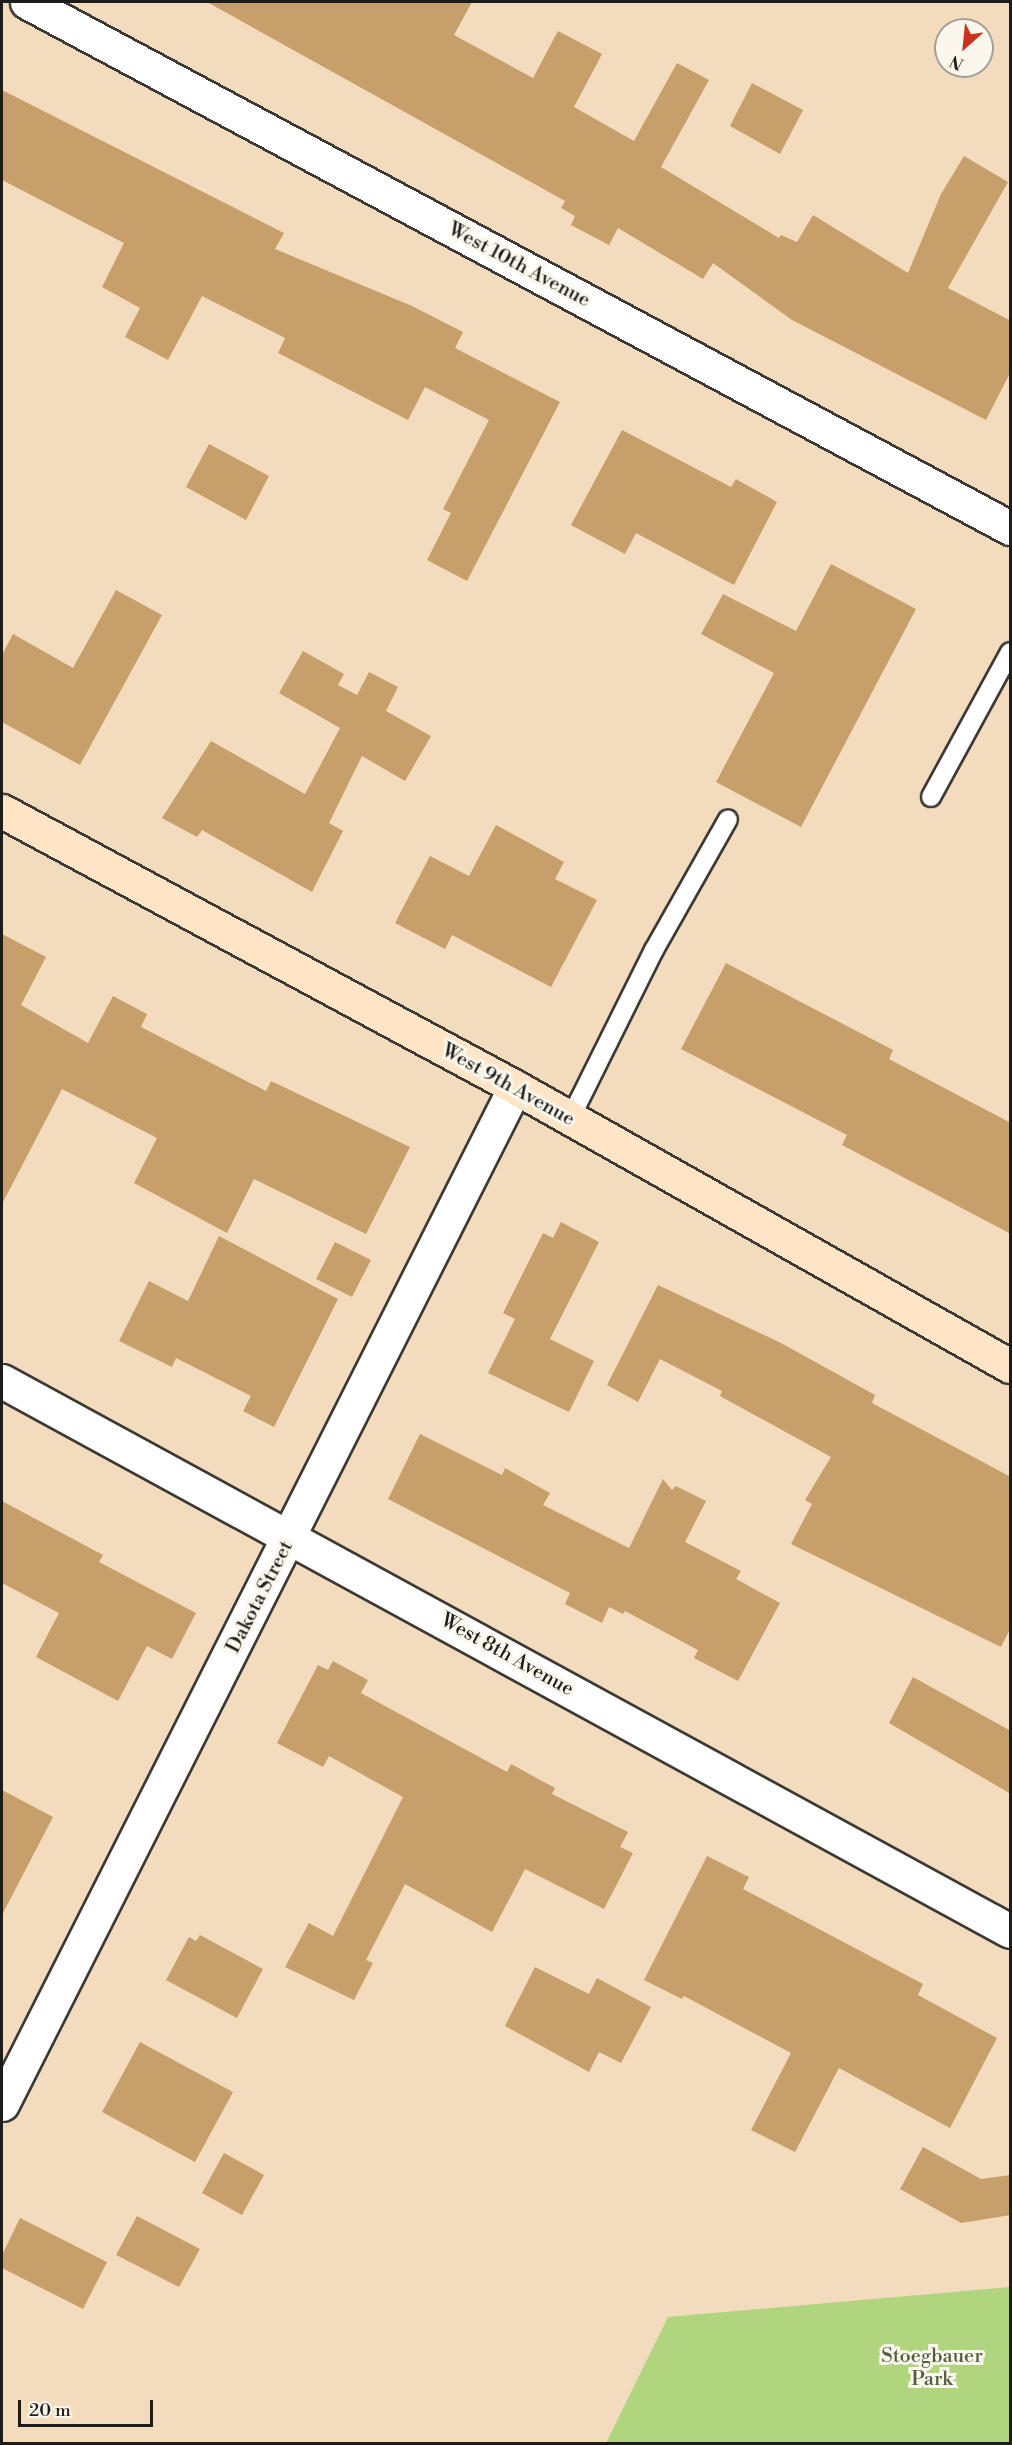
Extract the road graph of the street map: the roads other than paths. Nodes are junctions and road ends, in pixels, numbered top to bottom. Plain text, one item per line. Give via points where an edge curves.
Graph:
1 (27, 2) edge
2 (1011, 528) edge
3 (1011, 652) edge
4 (931, 797) dead end
5 (2, 812) edge
6 (728, 819) dead end
7 (514, 1088) junction
8 (570, 1119) junction
9 (1011, 1366) edge
10 (2, 1381) edge
11 (291, 1537) junction
12 (1011, 1931) edge
13 (2, 2104) edge

1 - 2 street, West 10th Avenue
3 - 4 lane
5 - 7 main road, West 9th Avenue
6 - 8 lane via 654,950
7 - 8 main road, West 9th Avenue
7 - 11 street, Dakota Street
8 - 9 main road, West 9th Avenue
10 - 11 street, West 8th Avenue
11 - 12 street, West 8th Avenue
11 - 13 street, Dakota Street

